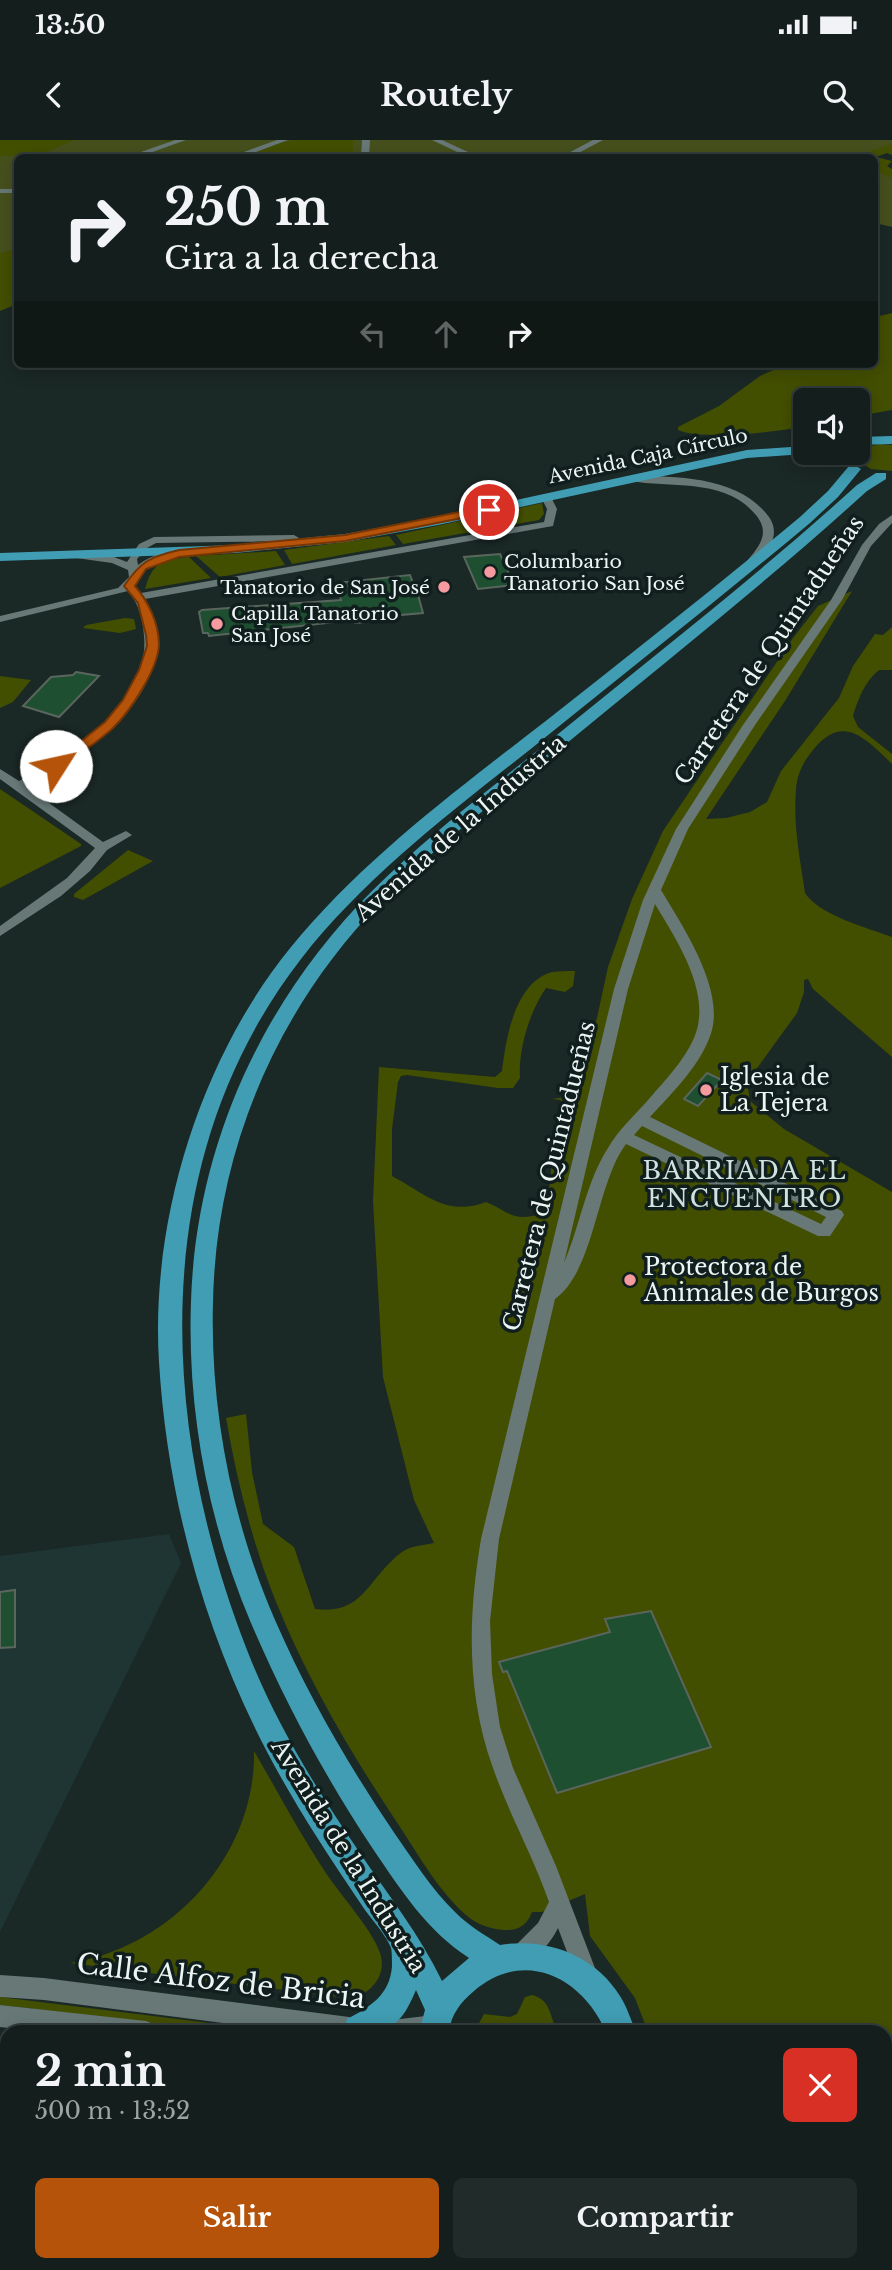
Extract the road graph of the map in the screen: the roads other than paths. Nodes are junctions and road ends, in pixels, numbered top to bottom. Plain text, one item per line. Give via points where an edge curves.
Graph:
1 (182, 140) edge
2 (284, 140) edge
3 (436, 140) edge
4 (599, 140) edge
5 (245, 153) dead end
6 (139, 154) edge
7 (469, 154) edge
8 (570, 154) edge
9 (891, 439) edge
10 (870, 440) edge
11 (793, 445) edge
12 (793, 451) edge
13 (850, 465) edge
14 (854, 469) junction
15 (887, 476) edge
16 (628, 479) junction
17 (547, 497) junction
18 (892, 518) edge
19 (136, 548) junction
20 (235, 549) junction
21 (0, 551) edge
22 (71, 555) junction
23 (0, 557) edge
24 (134, 575) junction
25 (716, 593) junction
26 (140, 597) junction
27 (0, 619) edge
28 (49, 770) junction
29 (0, 773) edge
30 (19, 786) junction
31 (126, 835) dead end
32 (103, 847) junction
33 (654, 890) junction
34 (0, 932) edge
35 (640, 1119) junction
36 (625, 1137) junction
37 (545, 1301) junction
38 (560, 1903) junction
39 (406, 1944) junction
40 (510, 1957) junction
41 (588, 1978) junction
42 (0, 1986) edge
43 (0, 2016) edge
44 (436, 2023) edge
45 (82, 2025) edge
46 (326, 2025) edge
47 (366, 2025) edge
48 (619, 2025) edge

1 - 6 street
2 - 5 street
3 - 7 street
4 - 8 street
9 - 10 main road
11 - 19 main road, Avenida Caja Círculo via 743,448 413,519 294,538
12 - 16 main road, Avenida Caja Círculo via 747,454
13 - 14 main road
14 - 15 main road
14 - 25 main road, Avenida de la Industria via 844,483
15 - 40 main road, Avenida de la Industria via 862,488 690,637 485,801 360,912 289,1005 246,1086 229,1134 205,1241 202,1365 216,1471 240,1561 306,1716 352,1794 435,1911 463,1937
16 - 17 main road, Avenida Caja Círculo
16 - 25 street, Avenida de la Industria via 705,485 743,500 761,513 770,533 766,545
17 - 20 main road, Avenida Caja Círculo via 371,534
17 - 26 street via 552,509 549,524
18 - 33 street, Carretera de Quintadueñas via 851,570 836,600 700,800
19 - 20 main road, Avenida Caja Círculo
19 - 21 main road, Avenida Caja Círculo
19 - 22 main road, Avenida Caja Círculo
19 - 24 street
20 - 24 street via 161,558
22 - 23 main road, Avenida Caja Círculo
22 - 24 street via 114,560
24 - 26 street
24 - 27 street via 100,597
25 - 39 main road, Avenida de la Industria via 480,781 385,862 310,937 265,996 220,1082 187,1176 167,1324 178,1458 204,1565 237,1659 279,1748
26 - 28 street via 153,646 139,683 109,725
28 - 29 street
28 - 30 street
29 - 30 street
30 - 32 street
31 - 32 street
32 - 34 street via 65,884
33 - 35 street via 676,928 707,1005 705,1028 696,1047
33 - 37 street, Carretera de Quintadueñas via 621,989
35 - 36 street
35 - 36 street via 836,1215 824,1232
36 - 37 street via 609,1159 559,1286
37 - 38 street, Carretera de Quintadueñas via 490,1539 480,1606 479,1653 485,1707 498,1755
38 - 40 street via 546,1930
38 - 41 street, Carretera de Quintadueñas
39 - 44 main road, Avenida de la Industria via 424,1973
39 - 47 main road via 403,1990 391,2010
40 - 41 main road via 546,1957
40 - 44 main road via 463,1979 450,1993
41 - 48 main road via 604,1995
42 - 46 street, Calle Alfoz de Bricia
43 - 45 street

